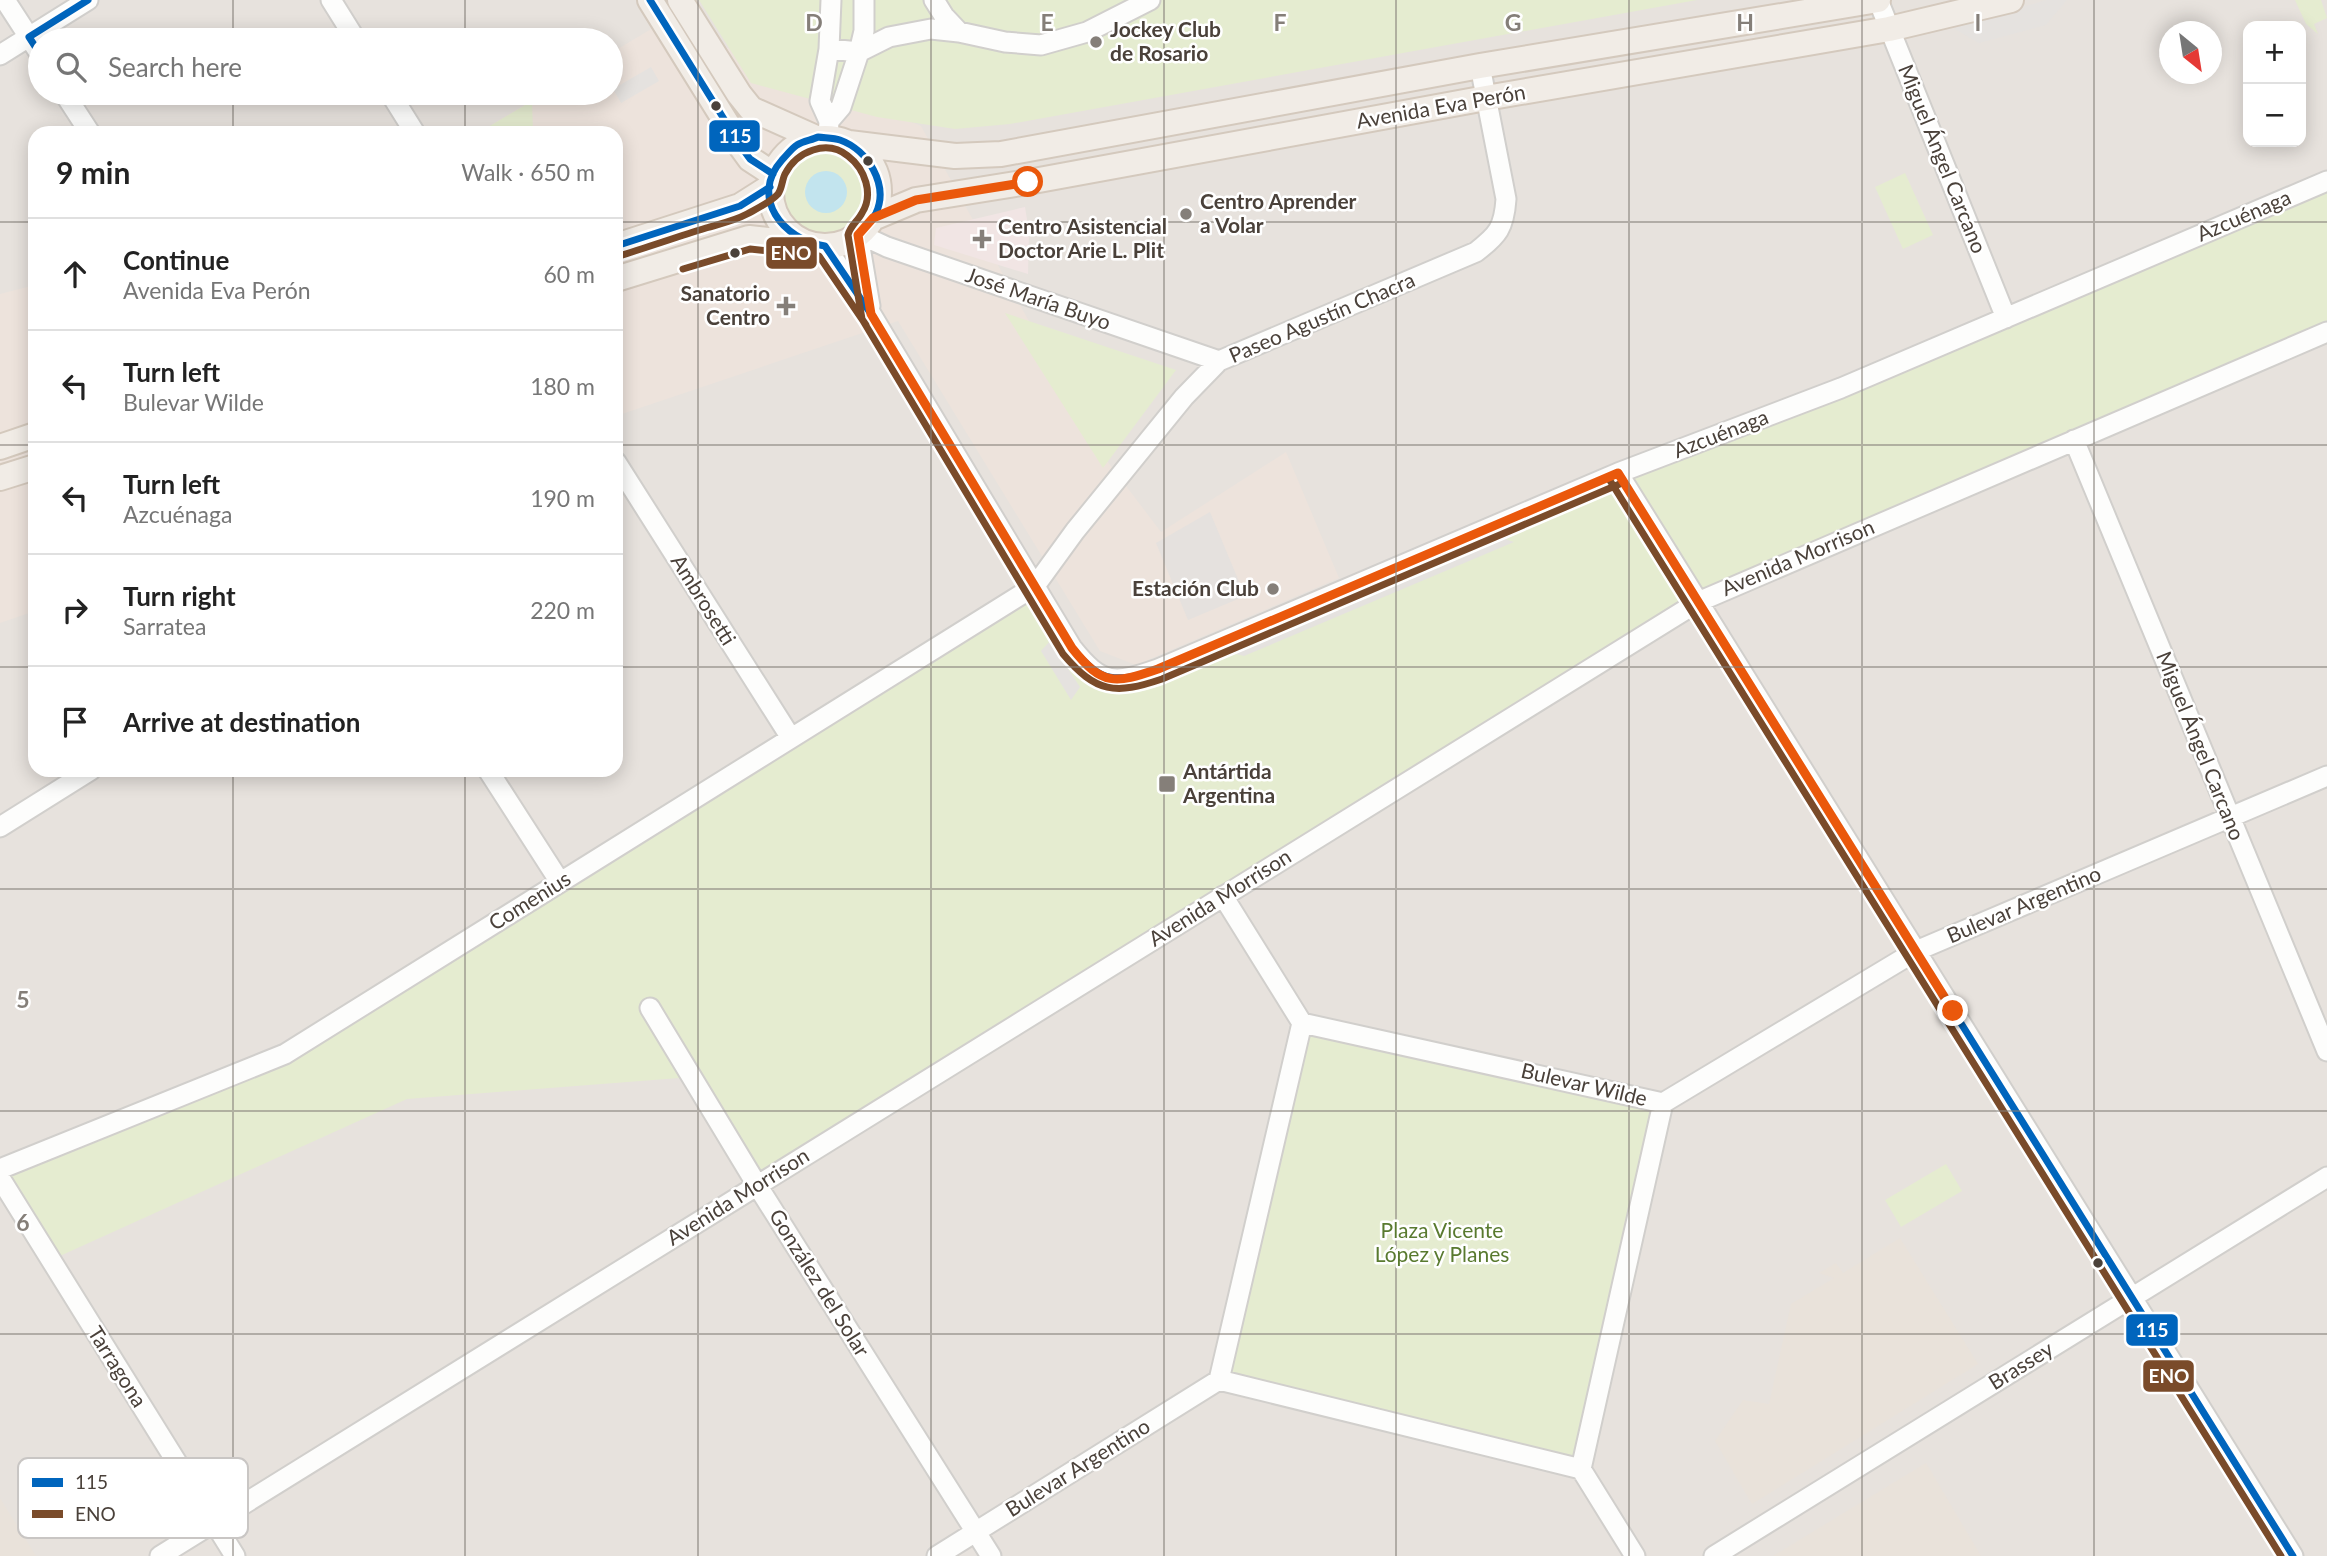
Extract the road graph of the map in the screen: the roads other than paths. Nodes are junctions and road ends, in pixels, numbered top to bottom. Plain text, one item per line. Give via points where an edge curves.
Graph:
1 (5, 0) edge
2 (88, 0) edge
3 (331, 0) edge
4 (650, 0) edge
5 (680, 0) edge
6 (831, 0) edge
7 (864, 0) edge
8 (934, 0) edge
9 (1150, 0) edge
10 (1878, 0) edge
11 (2011, 0) edge
12 (43, 28) edge
13 (348, 28) edge
14 (1889, 29) junction
15 (959, 32) junction
16 (28, 35) edge
17 (28, 38) edge
18 (829, 49) junction
19 (859, 52) junction
20 (0, 55) edge
21 (1480, 66) junction
22 (1486, 98) junction
23 (72, 105) edge
24 (398, 105) edge
25 (85, 126) edge
26 (411, 126) edge
27 (831, 135) junction
28 (771, 181) junction
29 (2327, 181) edge
30 (863, 229) junction
31 (623, 244) edge
32 (817, 246) junction
33 (623, 277) edge
34 (871, 314) junction
35 (2006, 318) junction
36 (2327, 332) edge
37 (1219, 361) junction
38 (28, 437) edge
39 (2074, 440) junction
40 (0, 447) edge
41 (28, 469) edge
42 (623, 473) edge
43 (1618, 473) junction
44 (0, 478) edge
45 (1035, 586) junction
46 (1698, 602) junction
47 (791, 738) junction
48 (2327, 776) edge
49 (80, 777) edge
50 (492, 777) edge
51 (2229, 817) junction
52 (0, 827) edge
53 (560, 882) junction
54 (1223, 896) junction
55 (1916, 951) junction
56 (650, 1008) dead end
57 (1303, 1023) junction
58 (2327, 1051) edge
59 (1663, 1103) junction
60 (0, 1169) edge
61 (2327, 1177) edge
62 (0, 1178) edge
63 (757, 1185) junction
64 (2132, 1297) junction
65 (1219, 1380) junction
66 (174, 1458) edge
67 (1581, 1469) junction
68 (248, 1501) edge
69 (976, 1532) junction
70 (189, 1538) edge
71 (224, 1538) edge
72 (1718, 1555) edge
73 (160, 1556) edge
74 (235, 1556) edge
75 (937, 1556) edge
76 (991, 1556) edge
77 (1635, 1556) edge
78 (2293, 1556) edge

1 - 16 street
2 - 12 street
3 - 13 street
4 - 28 main road via 742,148
5 - 27 main road via 751,109
6 - 18 street
7 - 19 street
8 - 15 street
9 - 15 street via 1087,32 1041,46
10 - 14 street, Miguel Ángel Carcano
10 - 21 main road, Avenida Eva Perón
11 - 14 main road, Avenida Eva Perón
14 - 22 main road, Avenida Eva Perón
14 - 35 street, Miguel Ángel Carcano
15 - 19 street via 931,29 889,37
17 - 20 street
18 - 19 street
18 - 27 street via 820,101
19 - 27 street
21 - 22 street
21 - 27 main road, Avenida Eva Perón via 1000,155 956,156
22 - 30 main road, Avenida Eva Perón via 916,200
22 - 37 street, Paseo Agustín Chacra via 1506,200 1505,219 1496,237 1476,253
23 - 25 street
24 - 26 street
27 - 28 main road via 801,142 784,156
27 - 30 main road via 865,154 875,170 879,194
28 - 31 main road via 740,206
28 - 32 main road via 771,206 779,223 792,236
29 - 35 street, Azcuénaga
30 - 32 main road via 842,244
30 - 34 street
30 - 37 street, José María Buyo via 887,247
32 - 33 main road via 749,237
32 - 34 street
34 - 45 street
35 - 43 street, Azcuénaga via 1841,388
36 - 39 street, Avenida Morrison
37 - 45 street, Paseo Agustín Chacra via 1184,397
38 - 40 main road
39 - 46 street, Avenida Morrison
39 - 51 street, Miguel Ángel Carcano
41 - 44 main road
42 - 47 street, Ambrosetti
43 - 45 street, Azcuénaga via 1134,677 1101,677 1084,664
43 - 46 street
45 - 47 street, Comenius
46 - 54 street, Avenida Morrison
46 - 55 street
47 - 53 street, Comenius
48 - 51 street, Bulevar Argentino
49 - 52 street
50 - 53 street
51 - 55 street, Bulevar Argentino
51 - 58 street, Miguel Ángel Carcano
53 - 60 street, Comenius via 285,1054
54 - 57 street
54 - 63 street, Avenida Morrison
55 - 59 street, Bulevar Argentino
55 - 64 street
56 - 63 street, González del Solar
57 - 59 street, Bulevar Wilde
57 - 65 street
59 - 67 street, Bulevar Wilde
61 - 64 street, Brassey
62 - 66 street, Tarragona
63 - 68 street, Avenida Morrison
63 - 69 street, González del Solar
64 - 72 street, Brassey
64 - 78 street
65 - 67 street
65 - 69 street, Bulevar Argentino
67 - 77 street
69 - 75 street, Bulevar Argentino
69 - 76 street, González del Solar
70 - 73 street, Avenida Morrison
71 - 74 street, Tarragona

